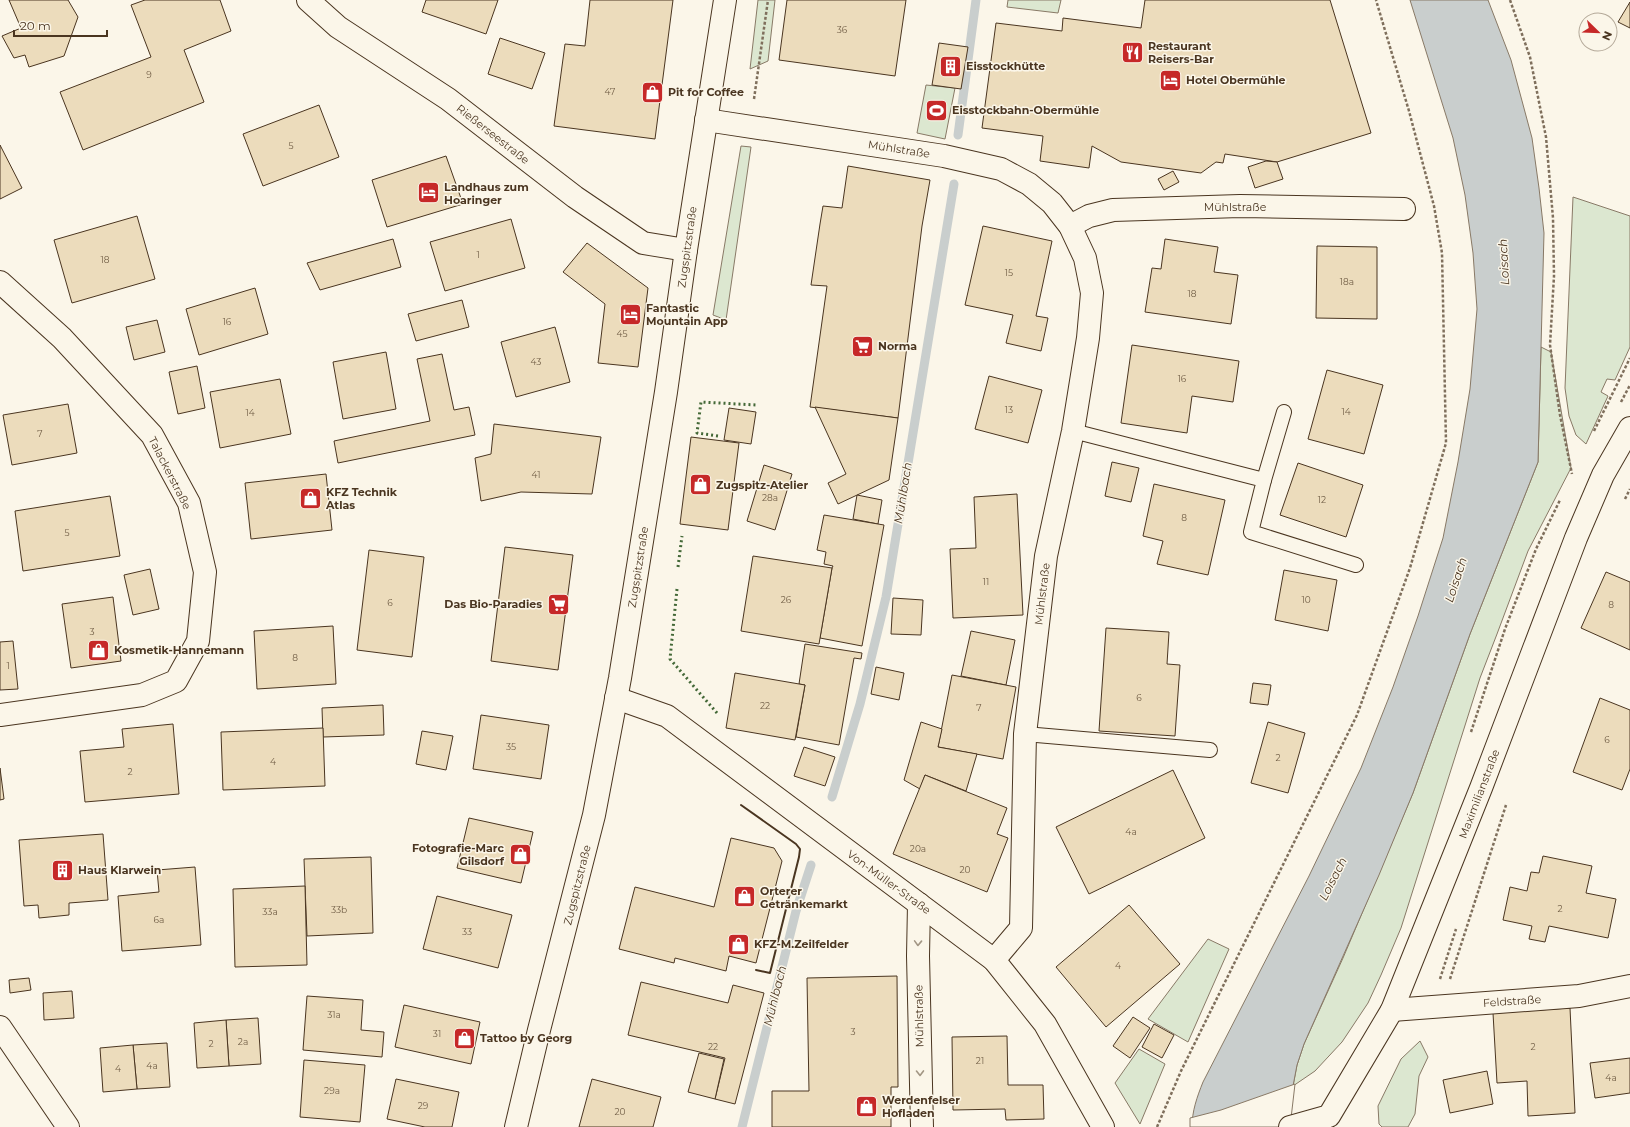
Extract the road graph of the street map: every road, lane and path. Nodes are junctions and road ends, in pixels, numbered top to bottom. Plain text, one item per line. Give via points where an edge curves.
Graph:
1 (308, 0) edge
2 (725, 0) edge
3 (768, 0) edge
4 (1510, 0) edge
5 (706, 120) junction
6 (750, 126) junction
7 (1404, 209) dead end
8 (1070, 226) junction
9 (686, 250) junction
10 (0, 282) edge
11 (1630, 358) edge
12 (1284, 412) dead end
13 (1630, 428) edge
14 (1073, 431) junction
15 (1593, 434) dead end
16 (1576, 468) dead end
17 (1264, 480) junction
18 (1356, 565) dead end
19 (616, 698) junction
20 (0, 715) edge
21 (1026, 734) junction
22 (1210, 750) dead end
23 (920, 904) junction
24 (994, 960) junction
25 (1630, 986) edge
26 (1392, 1010) junction
27 (0, 1027) edge
28 (1334, 1121) edge
29 (68, 1127) edge
30 (516, 1127) edge
31 (922, 1127) edge
32 (1103, 1127) edge
33 (1290, 1127) edge

1 - 9 street, Rießerseestraße via 338,27 448,100 575,197 643,243
2 - 5 street, Zugspitzstraße
3 - 6 path
4 - 16 path via 1530,57 1546,137 1553,218 1554,269 1550,345 1560,415 1573,475
5 - 6 street, Mühlstraße
5 - 9 street, Zugspitzstraße
6 - 8 street, Mühlstraße via 944,156 1001,169 1029,184 1052,204
7 - 8 street, Mühlstraße via 1240,206 1113,210 1089,216
8 - 14 street, Mühlstraße via 1085,258 1092,293 1088,338
9 - 19 street, Zugspitzstraße via 666,392
10 - 20 street, Talackerstraße via 62,338 152,435 189,503 205,572 198,641 176,681 142,695
11 - 15 path
12 - 17 lane
13 - 26 street, Maximilianstraße via 1603,475 1576,538 1482,788
14 - 17 lane
14 - 21 street, Mühlstraße via 1046,556
17 - 18 lane via 1251,532
19 - 23 street, Von-Müller-Straße via 667,716
19 - 30 street, Zugspitzstraße via 594,815
21 - 22 lane
21 - 24 street, Mühlstraße via 1021,928
23 - 24 street, Von-Müller-Straße
23 -> 31 street, Mühlstraße via 918,956
24 - 32 street, Von-Müller-Straße via 1045,1024
25 - 26 street, Feldstraße via 1579,996
26 - 28 street, Maximilianstraße
27 - 29 street
28 - 33 street, Maximilianstraße

